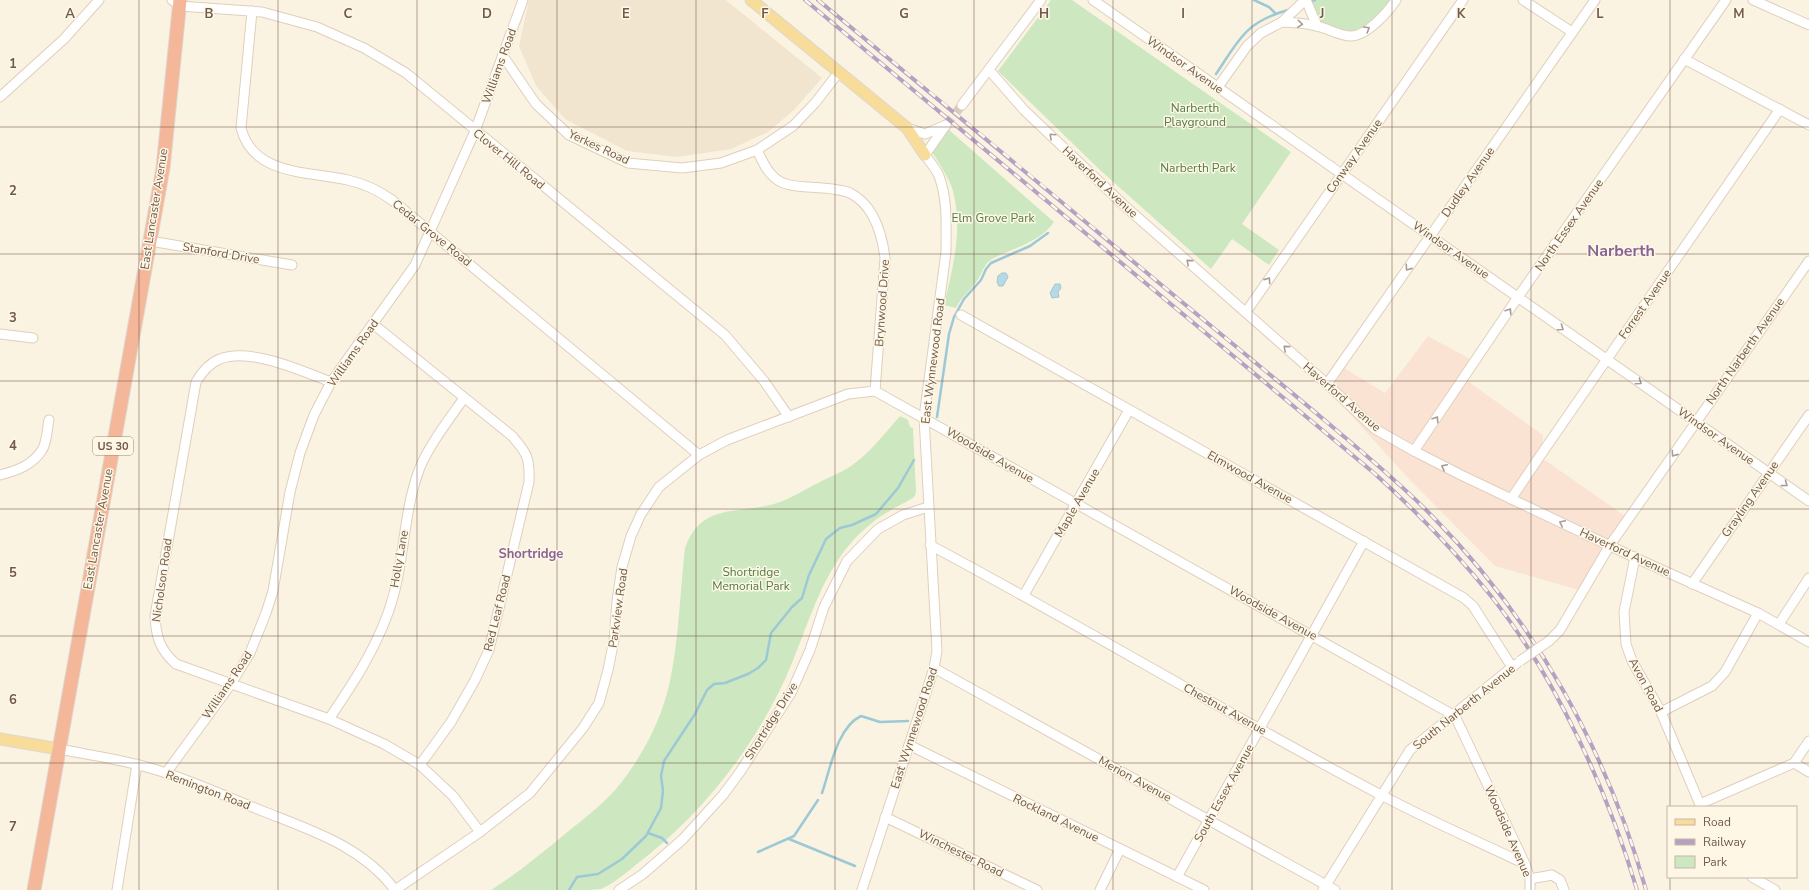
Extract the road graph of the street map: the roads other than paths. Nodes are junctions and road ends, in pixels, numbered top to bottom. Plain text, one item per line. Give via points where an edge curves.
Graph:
1 (99, 0) edge
2 (523, 0) edge
3 (751, 0) edge
4 (1041, 0) edge
5 (1093, 0) edge
6 (1305, 0) edge
7 (1396, 0) edge
8 (1463, 0) edge
9 (1523, 0) edge
10 (1594, 0) edge
11 (1726, 0) edge
12 (1753, 0) edge
13 (178, 2) edge
14 (252, 10) junction
15 (1282, 22) junction
16 (1317, 26) junction
17 (1809, 26) edge
18 (1572, 32) junction
19 (503, 56) junction
20 (1684, 59) junction
21 (990, 71) junction
22 (839, 72) junction
23 (1218, 87) junction
24 (0, 97) edge
25 (962, 105) tunnel mouth
26 (1780, 109) junction
27 (1809, 125) edge
28 (907, 128) junction
29 (475, 131) junction
30 (757, 150) junction
31 (925, 155) junction
32 (1341, 175) junction
33 (431, 231) junction
34 (1431, 236) junction
35 (150, 241) junction
36 (1809, 261) edge
37 (292, 265) dead end
38 (1518, 297) junction
39 (1246, 312) junction
40 (962, 316) dead end
41 (374, 324) junction
42 (0, 334) edge
43 (33, 338) dead end
44 (1607, 360) junction
45 (331, 382) junction
46 (1327, 384) junction
47 (875, 391) junction
48 (464, 398) junction
49 (1130, 410) junction
50 (1809, 415) edge
51 (789, 417) junction
52 (924, 417) junction
53 (49, 420) dead end
54 (1696, 422) junction
55 (1414, 451) junction
56 (699, 455) junction
57 (1769, 472) junction
58 (0, 475) edge
59 (1511, 499) junction
60 (1809, 501) edge
61 (1076, 504) junction
62 (928, 507) junction
63 (1364, 541) junction
64 (930, 545) junction
65 (1610, 545) junction
66 (1635, 558) junction
67 (1809, 578) edge
68 (1692, 584) junction
69 (1024, 595) junction
70 (1758, 613) junction
71 (1779, 624) junction
72 (1312, 635) junction
73 (1549, 641) joint
74 (1809, 642) edge
75 (1512, 667) junction
76 (934, 668) junction
77 (231, 684) junction
78 (1660, 712) junction
79 (1455, 716) junction
80 (329, 719) junction
81 (1260, 729) junction
82 (0, 739) edge
83 (1809, 741) edge
84 (909, 745) junction
85 (59, 749) junction
86 (1794, 763) junction
87 (137, 764) junction
88 (420, 765) junction
89 (1809, 772) edge
90 (166, 773) junction
91 (1383, 796) junction
92 (1701, 805) edge
93 (885, 817) junction
94 (1209, 820) junction
95 (480, 832) junction
96 (1120, 849) junction
97 (1525, 864) junction
98 (1177, 877) junction
99 (1754, 878) edge
100 (1530, 879) junction
101 (1186, 886) edge
102 (1324, 888) edge
103 (864, 889) edge
104 (34, 890) edge
105 (117, 890) edge
106 (395, 890) edge
107 (619, 890) edge
108 (1037, 890) edge
109 (1100, 890) edge
110 (1204, 890) edge
111 (1335, 890) edge
112 (1530, 890) edge
113 (1564, 890) edge
114 (1775, 890) edge

1 - 24 street via 64,39
2 - 19 street, Williams Road
3 - 22 main road, East Wynnewood Road
4 - 21 street
5 - 23 street, Windsor Avenue
6 - 15 street
6 - 16 street
16 -> 7 street via 1353,36 1377,22
8 - 32 street, Conway Avenue
9 - 18 street
10 - 18 street, Dudley Avenue
11 - 20 street, North Essex Avenue
12 - 17 street
13 - 14 street, Clover Hill Road
13 - 35 highway, East Lancaster Avenue / US 30 via 163,168
14 - 29 street, Clover Hill Road via 317,27 364,48 406,73
14 - 33 street, Cedar Grove Road via 241,128 244,140 253,152 263,161 280,167 374,187
15 -> 16 street
15 - 23 street via 1261,33 1246,46
18 - 34 street, Dudley Avenue
19 - 29 street, Williams Road
19 - 30 street, Yerkes Road via 536,104 569,135 628,163 682,168 722,163
20 - 26 street
20 - 38 street, North Essex Avenue
21 - 25 street
39 -> 21 street, Haverford Avenue via 1127,208 1024,110
22 - 28 main road, East Wynnewood Road
22 - 30 street, Yerkes Road via 793,126
23 - 32 street, Windsor Avenue
26 - 27 street
26 - 44 street, Forrest Avenue
28 - 31 main road, East Wynnewood Road
28 - 31 street via 925,134 946,125
29 - 33 street, Williams Road
29 - 51 street, Clover Hill Road via 725,335 760,376
30 - 47 street, Brynwood Drive via 766,168 776,179 788,185 850,193 866,205 875,219 883,239 885,258
31 - 52 street, East Wynnewood Road via 939,175 945,200 946,252
32 - 34 street, Windsor Avenue
39 -> 32 street, Conway Avenue
33 - 41 street, Williams Road via 415,265
33 - 56 street, Cedar Grove Road
34 - 38 street, Windsor Avenue
34 -> 46 street, Dudley Avenue
35 - 37 street, Stanford Drive
35 - 85 highway, East Lancaster Avenue / US 30
36 - 54 street, North Narberth Avenue
38 -> 44 street, Windsor Avenue
55 -> 38 street, North Essex Avenue
46 -> 39 street, Haverford Avenue
40 - 49 street, Elmwood Avenue
41 - 45 street, Williams Road
41 - 48 street, Red Leaf Road
42 - 43 street
44 -> 54 street, Windsor Avenue
44 - 59 street, Forrest Avenue
45 - 77 street, Williams Road via 314,415 300,453 290,492 273,591 266,613 250,653
45 - 77 street, Nicholson Road via 279,362 237,356 220,359 210,365 196,382 155,616 156,633 160,645 176,664
46 - 55 street, Haverford Avenue via 1376,429
47 - 51 street, Parkview Road via 848,394
47 - 52 street
48 - 80 street, Holly Lane via 419,469 408,509 389,612 375,645
48 - 88 street, Red Leaf Road via 512,436 524,449 530,464 529,482 489,650 451,722
49 - 61 street, Maple Avenue
49 - 63 street, Elmwood Avenue
50 - 57 street, Grayling Avenue
51 - 56 street, Parkview Road via 727,440
52 - 61 street, Woodside Avenue
52 - 62 street, East Wynnewood Road
53 - 58 street via 42,450 28,464 14,472
54 - 57 street, Windsor Avenue
54 -> 65 street, North Narberth Avenue
59 -> 55 street, Haverford Avenue
56 - 95 street, Parkview Road via 659,487 641,514 631,536 622,567 614,640 599,703 583,728 530,793
57 -> 60 street, Windsor Avenue
57 - 68 street, Grayling Avenue
65 -> 59 street, Haverford Avenue
61 - 69 street, Maple Avenue
61 - 72 street, Woodside Avenue
62 - 64 street, East Wynnewood Road
62 - 107 street, Shortridge Drive via 902,515 878,529 847,561 824,607 810,650 791,693 740,772 723,795 683,838 643,874
63 - 72 street, South Essex Avenue
63 - 75 street, Elmwood Avenue via 1464,598 1473,606
64 - 69 street, Chestnut Avenue
64 - 76 street, East Wynnewood Road via 937,650
65 - 66 street, Haverford Avenue
65 - 73 street, North Narberth Avenue via 1560,630
66 - 68 street, Haverford Avenue
66 - 78 street, Avon Road via 1624,612 1626,644 1632,661
67 - 71 street
68 - 70 street, Haverford Avenue
69 - 81 street, Chestnut Avenue
70 - 71 street, Haverford Avenue
70 - 78 street via 1725,672 1712,686
71 - 74 street, Haverford Avenue
72 - 79 street, Woodside Avenue
72 - 81 street, South Essex Avenue
73 - 75 street, South Narberth Avenue, bridge
75 - 79 street, South Narberth Avenue
76 - 84 street, East Wynnewood Road
76 - 94 street, Merion Avenue
77 - 80 street, Nicholson Road
77 - 90 street, Williams Road
78 - 92 street, Avon Road
79 - 91 street, South Narberth Avenue via 1410,750
79 - 97 street, Woodside Avenue
80 - 88 street, Nicholson Road via 384,744
81 - 91 street, Chestnut Avenue
81 - 94 street, South Essex Avenue
82 - 85 main road, Remington Road
83 - 86 street
84 - 93 street, East Wynnewood Road
84 - 96 street, Rockland Avenue
85 - 87 street, Remington Road
85 - 104 highway, East Lancaster Avenue / US 30
86 - 89 street
86 - 92 street
87 - 90 street, Remington Road
87 - 105 street
88 - 95 street, Nicholson Road via 453,796
90 - 106 street, Remington Road via 342,844 372,865
91 - 97 street, Chestnut Avenue
91 - 102 street, South Narberth Avenue
93 - 103 street, East Wynnewood Road
93 - 108 street, Winchester Road
94 - 98 street, South Essex Avenue
94 - 102 street, Merion Avenue
95 - 106 street, Parkview Road
96 - 98 street, Rockland Avenue
96 - 109 street
97 - 100 street, Woodside Avenue
98 - 101 street, Rockland Avenue
99 - 114 street
100 - 112 street, Woodside Avenue
100 - 113 street via 1552,875 1560,880
101 - 110 street, Rockland Avenue
102 - 111 street, Merion Avenue

